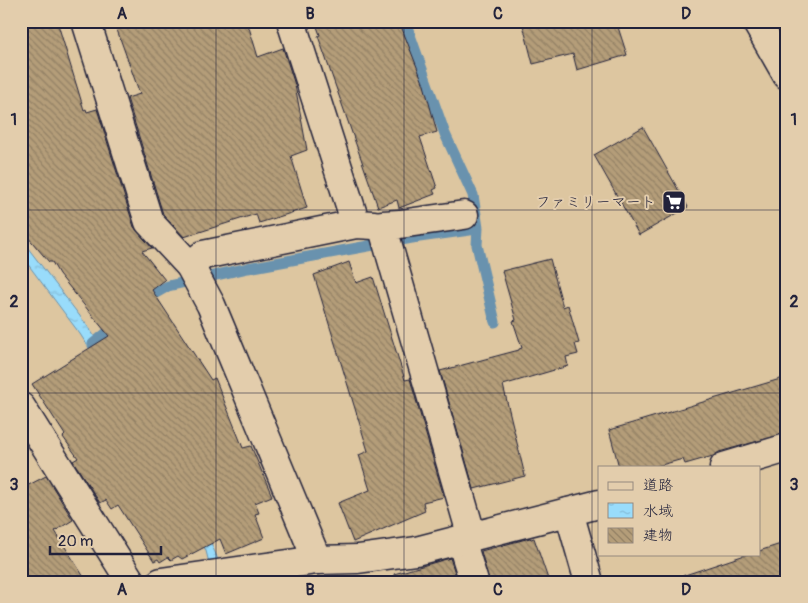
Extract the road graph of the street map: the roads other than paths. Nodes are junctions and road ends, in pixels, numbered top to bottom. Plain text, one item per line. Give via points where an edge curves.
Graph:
1 (86, 21) edge
2 (291, 21) edge
3 (756, 21) edge
4 (787, 75) edge
5 (464, 215) dead end
6 (369, 225) junction
7 (190, 266) junction
8 (21, 407) edge
9 (787, 448) edge
10 (727, 466) edge
11 (598, 504) edge
12 (569, 512) junction
13 (466, 538) junction
14 (317, 560) junction
15 (131, 582) edge
16 (161, 582) edge
17 (474, 582) edge
18 (590, 582) edge

1 - 7 street via 149,222
2 - 6 street
3 - 4 street
5 - 6 street
6 - 7 street via 203,256
6 - 13 street
7 - 14 street via 211,306
8 - 15 street
9 - 10 street
11 - 12 street
12 - 13 street
12 - 18 street
13 - 14 street via 416,551 358,559
13 - 17 street
14 - 16 street

